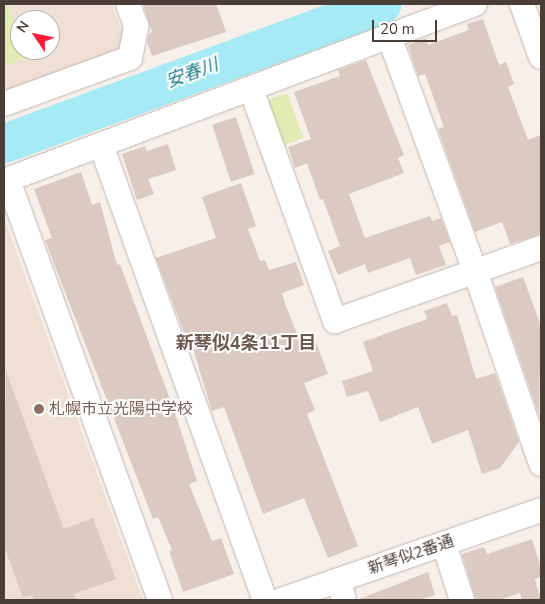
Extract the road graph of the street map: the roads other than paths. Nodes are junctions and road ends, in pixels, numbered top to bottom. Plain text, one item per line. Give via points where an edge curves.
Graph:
1 (128, 4) edge
2 (475, 4) edge
3 (522, 4) edge
4 (389, 36) junction
5 (541, 58) edge
6 (252, 89) junction
7 (4, 104) edge
8 (101, 145) junction
9 (6, 181) edge
10 (541, 248) edge
11 (475, 271) junction
12 (541, 464) edge
13 (541, 510) edge
14 (444, 544) junction
15 (342, 590) edge
16 (160, 600) edge
17 (265, 600) edge
18 (281, 600) edge
19 (462, 600) edge

1 - 7 street via 136,26 130,58
2 - 4 street
3 - 5 street
4 - 6 street
4 - 11 street
6 - 8 street
6 - 11 street via 335,321
8 - 9 street
8 - 17 street
9 - 16 street
10 - 11 street
11 - 12 street
13 - 14 street, 新琴似2番通
14 - 15 street, 新琴似2番通
14 - 19 street
15 - 18 street, 新琴似2番通

